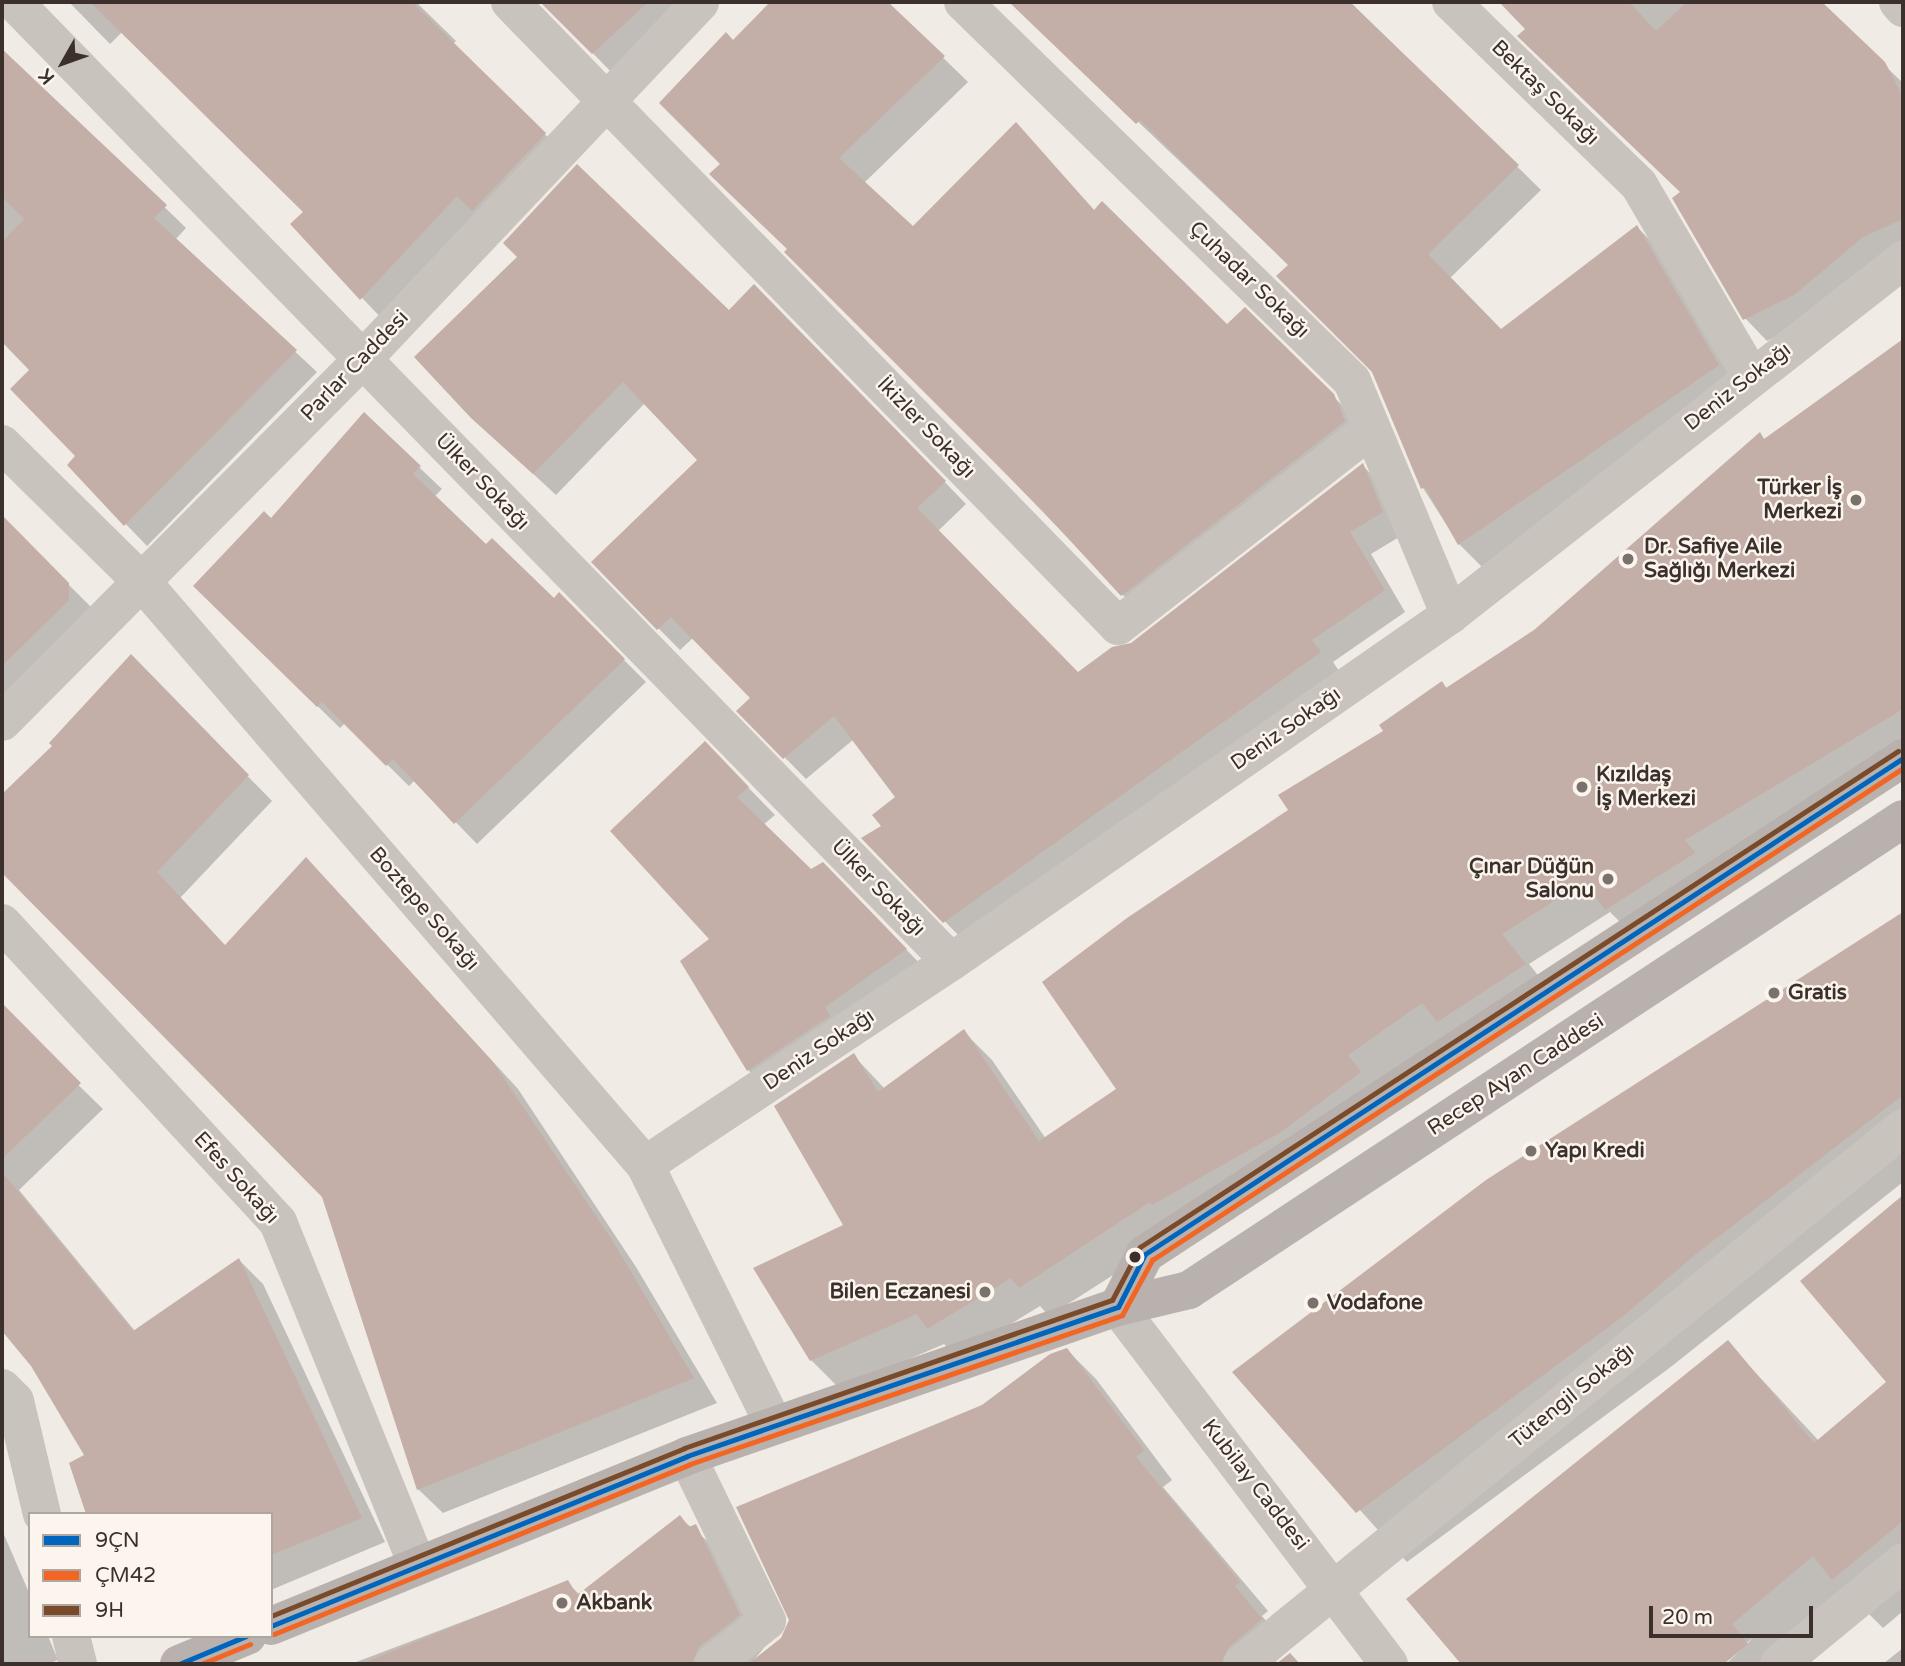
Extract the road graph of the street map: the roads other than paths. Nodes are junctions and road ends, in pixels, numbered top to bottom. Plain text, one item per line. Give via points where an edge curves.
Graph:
1 (14, 2) edge
2 (510, 2) edge
3 (700, 2) edge
4 (963, 2) edge
5 (1451, 2) edge
6 (1898, 2) edge
7 (1903, 8) edge
8 (606, 97) junction
9 (1903, 260) edge
10 (362, 360) junction
11 (1751, 376) junction
12 (1371, 429) junction
13 (2, 444) edge
14 (144, 583) junction
15 (1450, 615) junction
16 (2, 722) edge
17 (1903, 758) edge
18 (1903, 819) edge
19 (2, 923) edge
20 (951, 962) junction
21 (1903, 1128) edge
22 (645, 1165) junction
23 (1118, 1307) junction
24 (2, 1388) edge
25 (774, 1425) junction
26 (687, 1456) junction
27 (42, 1512) edge
28 (1903, 1562) edge
29 (417, 1565) junction
30 (1335, 1588) junction
31 (273, 1625) edge
32 (72, 1638) edge
33 (242, 1638) edge
34 (78, 1664) edge
35 (180, 1664) edge
36 (713, 1664) edge
37 (1242, 1664) edge
38 (1389, 1664) edge
39 (1779, 1664) edge

1 - 10 street, Ülker Sokağı
2 - 8 street, İkizler Sokağı
3 - 8 street, Parlar Caddesi
4 - 12 street, Çuhadar Sokağı via 1352,381
5 - 11 street, Bektaş Sokağı via 1639,185
6 - 7 street
8 - 10 street, Parlar Caddesi
8 - 12 street, İkizler Sokağı via 1118,626
9 - 11 street, Deniz Sokağı
10 - 14 street, Parlar Caddesi
10 - 20 street, Ülker Sokağı
11 - 15 street, Deniz Sokağı
12 - 15 street, Çuhadar Sokağı
13 - 14 street, Boztepe Sokağı
14 - 16 street, Parlar Caddesi
14 - 22 street, Boztepe Sokağı
15 - 20 street, Deniz Sokağı
17 - 23 main road via 1144,1254
18 - 23 main road, Recep Ayan Caddesi via 1189,1290
19 - 29 street, Efes Sokağı via 278,1222
20 - 22 street, Deniz Sokağı
21 - 30 street, Tütengil Sokağı
22 - 25 street, Boztepe Sokağı
23 - 25 main road, Recep Ayan Caddesi
23 - 30 street, Kubilay Caddesi
24 - 27 street via 15,1401
25 - 26 main road, Recep Ayan Caddesi
26 - 29 main road, Recep Ayan Caddesi
26 - 36 street via 767,1621
28 - 39 street
29 - 31 main road, Recep Ayan Caddesi
30 - 37 street, Tütengil Sokağı
30 - 38 street, Kubilay Caddesi
32 - 34 street
33 - 35 main road

